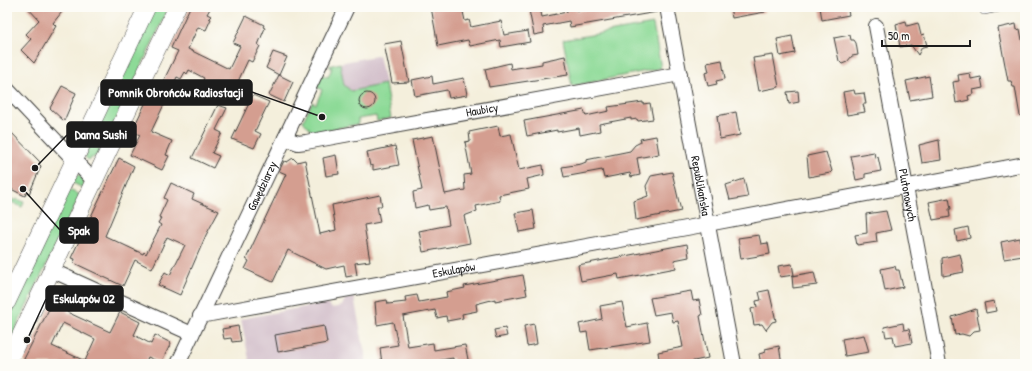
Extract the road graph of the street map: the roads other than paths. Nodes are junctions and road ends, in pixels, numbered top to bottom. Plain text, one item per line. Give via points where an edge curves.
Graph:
1 (147, 7) edge
2 (177, 7) edge
3 (347, 7) edge
4 (667, 7) edge
5 (1004, 7) edge
6 (984, 11) dead end
7 (876, 26) dead end
8 (680, 74) junction
9 (7, 89) edge
10 (285, 138) junction
11 (75, 160) junction
12 (1025, 164) edge
13 (94, 181) junction
14 (905, 186) junction
15 (708, 224) junction
16 (51, 270) junction
17 (7, 302) edge
18 (200, 316) junction
19 (192, 334) junction
20 (7, 364) edge
21 (178, 364) edge
22 (734, 364) edge
23 (939, 364) edge

1 - 11 street
2 - 13 street
3 - 10 street, Gawędziarzy
4 - 8 street, Republikańska
5 - 6 lane
7 - 14 street, Plutonowych
8 - 10 street, Haubicy via 306,142 298,143
8 - 15 street, Republikańska
9 - 11 street
10 - 18 street, Gawędziarzy
11 - 13 street
11 - 17 street
12 - 14 street, Eskulapów
13 - 16 street
14 - 15 street, Eskulapów
14 - 23 street, Plutonowych
15 - 18 street, Eskulapów
15 - 22 street, Republikańska
16 - 19 street
16 - 20 street
18 - 19 street, Gawędziarzy
19 - 21 street, Gawędziarzy

